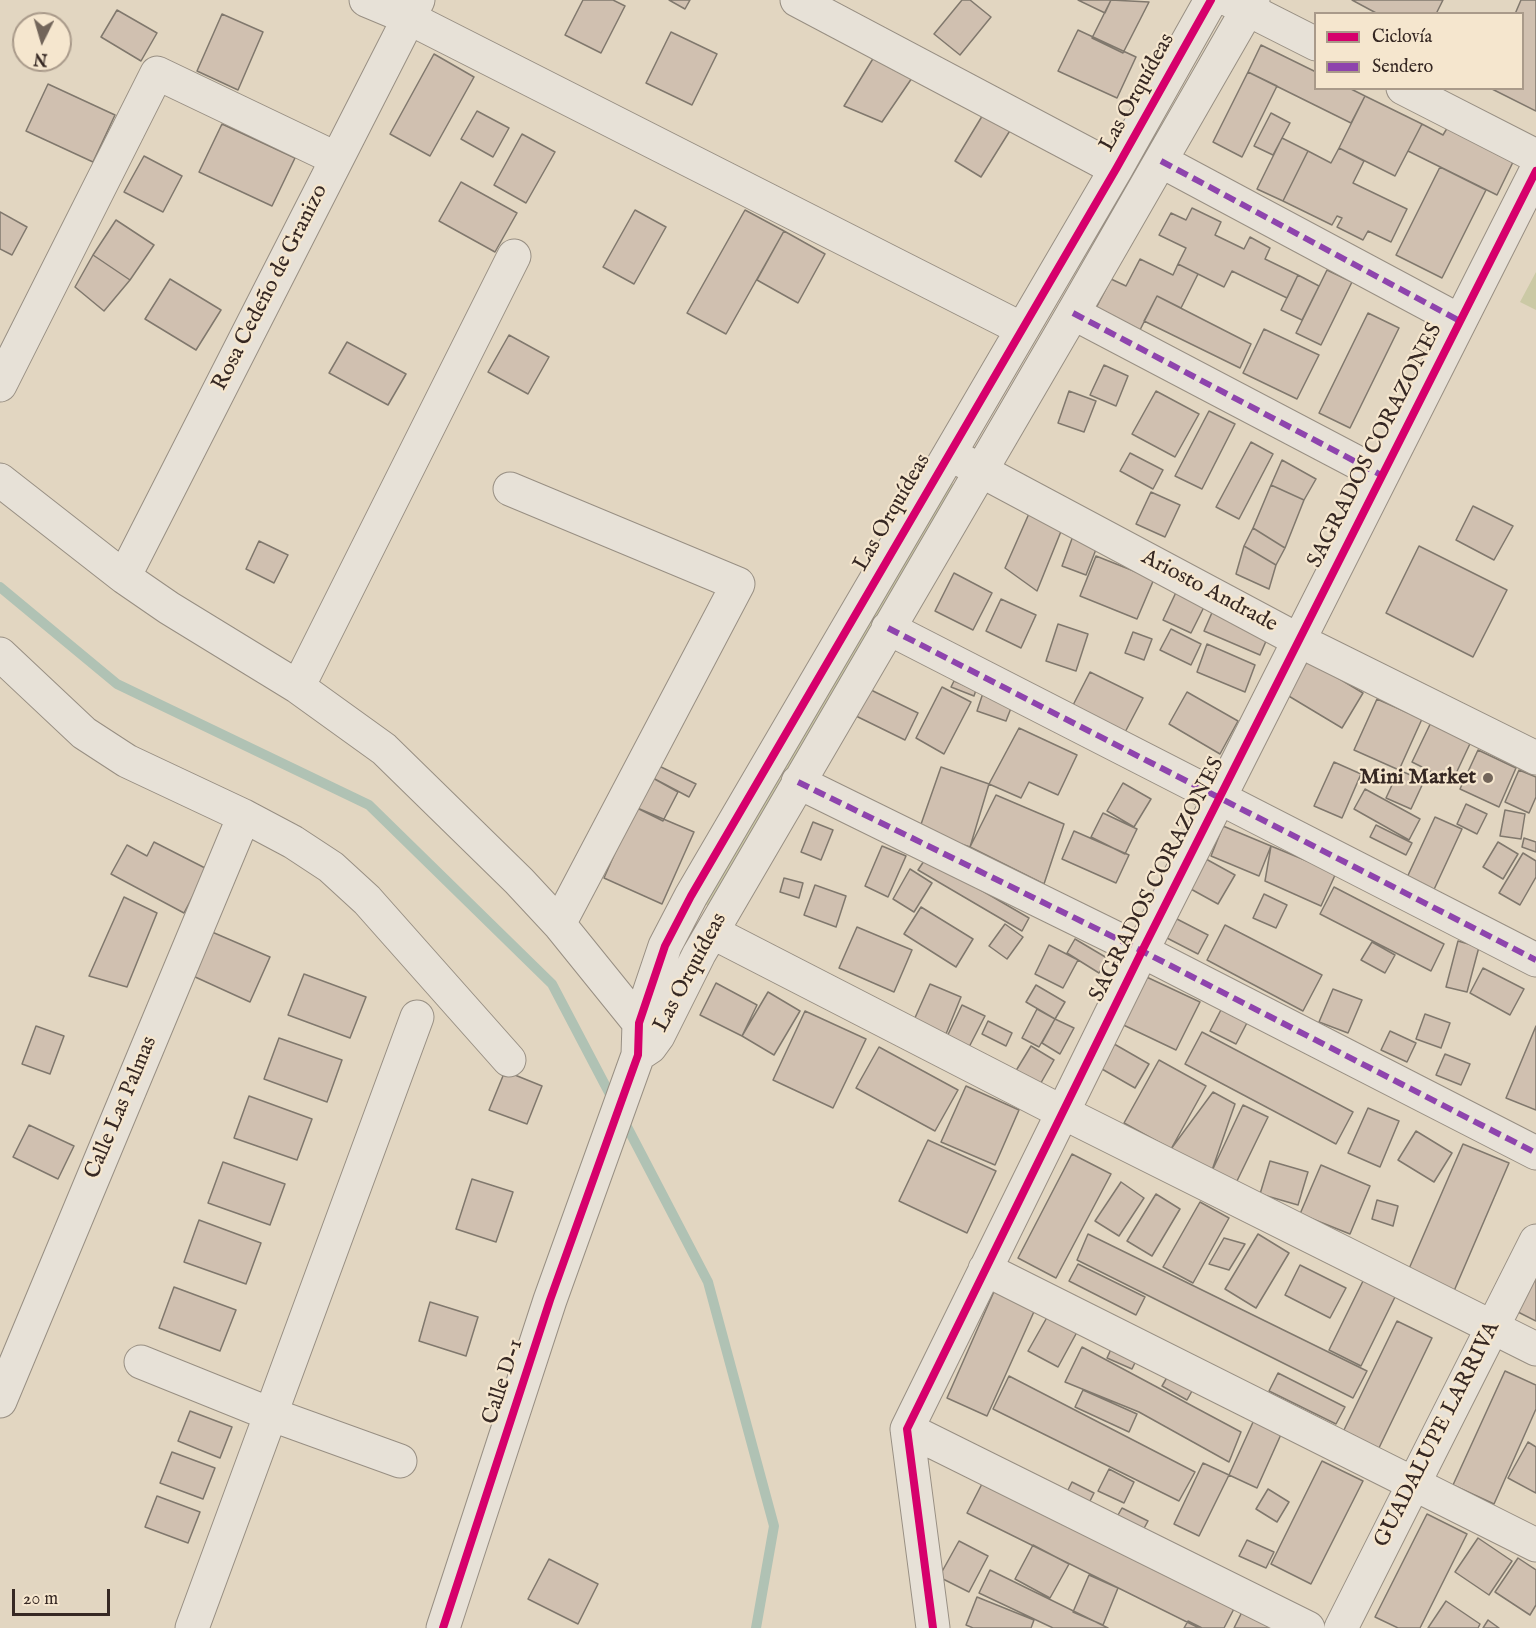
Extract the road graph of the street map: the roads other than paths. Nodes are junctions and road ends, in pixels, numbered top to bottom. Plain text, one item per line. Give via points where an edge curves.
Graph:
1 (366, 0) edge
2 (797, 0) edge
3 (1211, 0) edge
4 (1243, 3) edge
5 (413, 9) edge
6 (1314, 43) edge
7 (1407, 90) edge
8 (1536, 156) edge
9 (337, 159) junction
10 (1161, 161) junction
11 (1116, 169) junction
12 (1536, 171) edge
13 (514, 256) dead end
14 (1074, 313) junction
15 (1460, 321) junction
16 (1023, 329) junction
17 (0, 386) edge
18 (948, 454) junction
19 (980, 471) junction
20 (1381, 475) junction
21 (0, 480) edge
22 (510, 489) dead end
23 (124, 577) junction
24 (888, 628) junction
25 (1298, 640) junction
26 (0, 654) edge
27 (298, 687) junction
28 (1536, 758) edge
29 (798, 782) junction
30 (1220, 797) junction
31 (244, 816) junction
32 (559, 924) junction
33 (712, 932) junction
34 (1142, 951) junction
35 (1536, 960) edge
36 (417, 1017) dead end
37 (638, 1039) junction
38 (508, 1059) dead end
39 (1062, 1112) junction
40 (1536, 1153) edge
41 (1536, 1241) edge
42 (985, 1269) junction
43 (1493, 1327) junction
44 (1536, 1349) edge
45 (141, 1362) dead end
46 (0, 1401) edge
47 (270, 1414) junction
48 (907, 1429) junction
49 (400, 1461) dead end
50 (1414, 1484) junction
51 (1536, 1545) edge
52 (192, 1628) edge
53 (442, 1628) edge
54 (933, 1628) edge
55 (1308, 1628) edge
56 (1341, 1628) edge

1 - 5 street
2 - 11 street
3 - 11 street, Las Orquídeas
4 - 6 street
4 - 10 street, Las Orquídeas
5 - 9 street, Rosa Cedeño de Granizo
5 - 16 street
7 - 8 street
9 - 17 street via 157,73
9 - 23 street, Rosa Cedeño de Granizo
10 - 14 street, Las Orquídeas
10 - 15 street
11 - 16 street, Las Orquídeas
12 - 15 street, SAGRADOS CORAZONES
13 - 27 street
14 - 19 street, Las Orquídeas
14 - 20 street
15 - 20 street, SAGRADOS CORAZONES
16 - 18 street, Las Orquídeas
18 - 19 street, Ariosto Andrade
18 - 37 street, Las Orquídeas via 677,922 661,956
19 - 24 street, Las Orquídeas
19 - 25 street, Ariosto Andrade
20 - 25 street, SAGRADOS CORAZONES
21 - 23 street
22 - 32 street via 738,584
23 - 27 street
24 - 29 street, Las Orquídeas
24 - 30 street
25 - 28 street, Ariosto Andrade
25 - 30 street, SAGRADOS CORAZONES
26 - 31 street via 84,733 118,756
27 - 32 street via 384,749
29 - 33 street, Las Orquídeas
29 - 34 street
30 - 34 street, SAGRADOS CORAZONES
30 - 35 street
31 - 38 street via 331,867 367,900
31 - 46 street, Calle Las Palmas
32 - 37 street
33 - 37 street, Las Orquídeas via 658,1036 650,1047
33 - 39 street
34 - 39 street, SAGRADOS CORAZONES
34 - 40 street
36 - 47 street
37 - 53 street, Calle D-1
39 - 42 street, SAGRADOS CORAZONES
39 - 43 street
41 - 43 street, GUADALUPE LARRIVA
42 - 48 street, SAGRADOS CORAZONES
42 - 50 street
43 - 44 street
43 - 50 street, GUADALUPE LARRIVA
45 - 47 street
47 - 49 street
47 - 52 street
48 - 54 street
48 - 55 street
50 - 51 street
50 - 56 street, GUADALUPE LARRIVA

